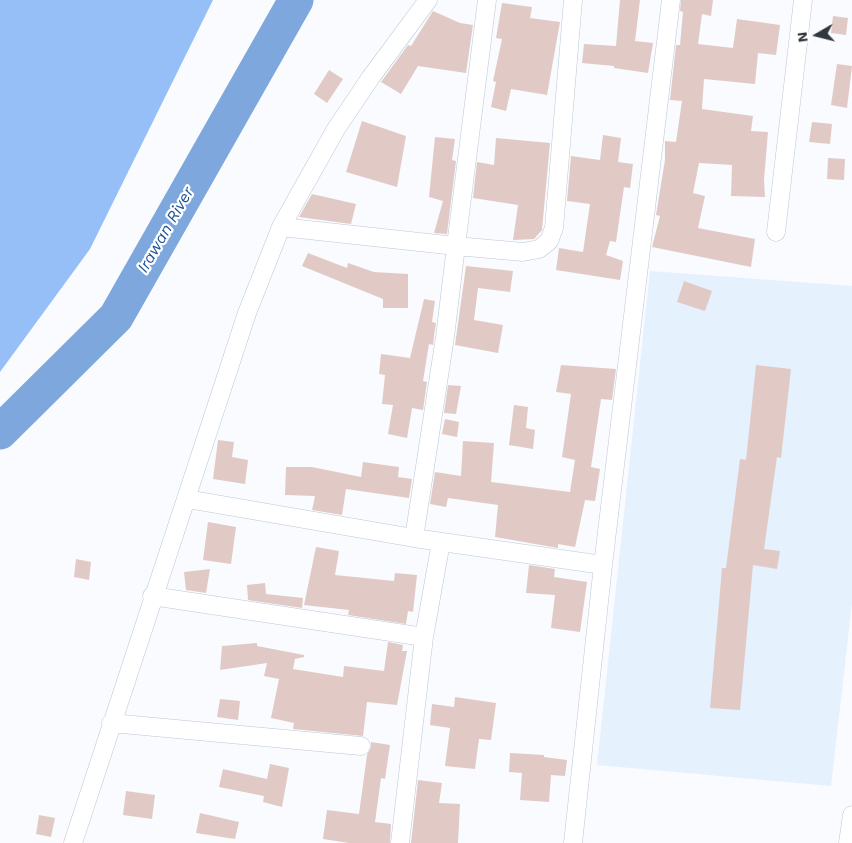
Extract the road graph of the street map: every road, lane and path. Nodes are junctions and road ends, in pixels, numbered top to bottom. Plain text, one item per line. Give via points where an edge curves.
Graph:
1 (428, 0) edge
2 (488, 0) edge
3 (573, 0) edge
4 (671, 0) edge
5 (803, 0) edge
6 (281, 226) junction
7 (776, 232) dead end
8 (456, 246) junction
9 (187, 499) junction
10 (414, 538) junction
11 (441, 542) junction
12 (603, 565) junction
13 (152, 596) junction
14 (424, 637) junction
15 (111, 723) junction
16 (361, 746) dead end
17 (852, 816) edge
18 (73, 843) edge
19 (400, 843) edge
20 (574, 843) edge
21 (848, 843) edge

1 - 6 street via 336,129
2 - 8 street
3 - 8 street via 554,228 548,241 539,249 524,252
4 - 12 street
5 - 7 street
6 - 8 street
6 - 9 street via 247,313
8 - 10 street
9 - 10 street
9 - 13 street
10 - 11 street
11 - 12 street
11 - 14 street
12 - 20 street
13 - 14 street
13 - 15 street
14 - 19 street
15 - 16 street
15 - 18 street
17 - 21 street

